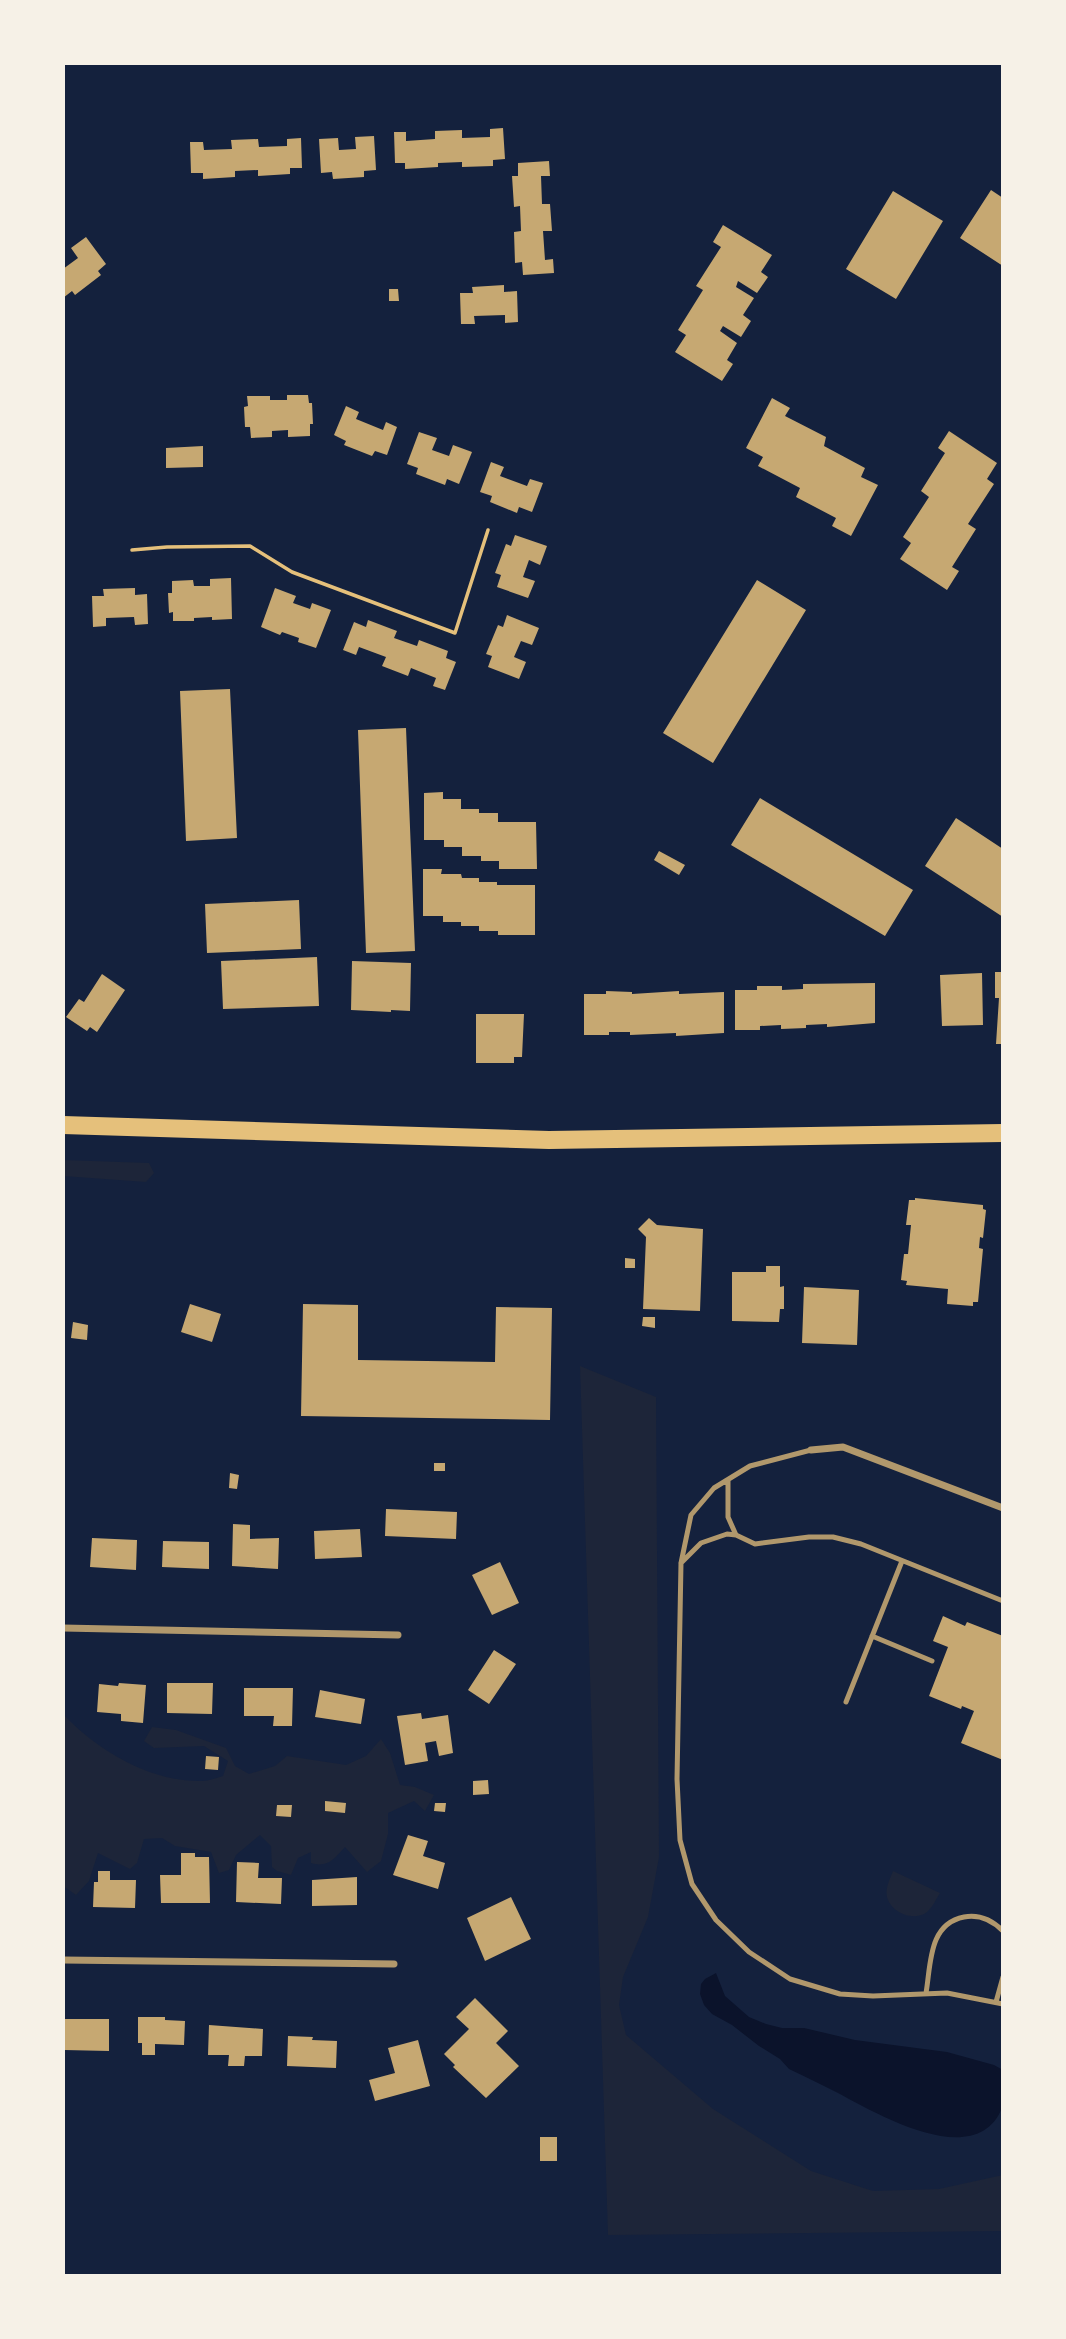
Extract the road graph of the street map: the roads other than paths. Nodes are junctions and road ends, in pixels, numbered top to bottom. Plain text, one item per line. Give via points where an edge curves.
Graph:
1 (63, 1125) edge
2 (1003, 1133) edge
3 (811, 1450) joint
4 (728, 1480) junction
5 (1003, 1508) edge
6 (736, 1535) junction
7 (902, 1561) junction
8 (681, 1563) junction
9 (1003, 1601) edge
10 (63, 1628) edge
11 (397, 1635) dead end
12 (872, 1636) junction
13 (932, 1661) dead end
14 (846, 1702) dead end
15 (1003, 1931) edge
16 (63, 1960) edge
17 (394, 1964) dead end
18 (1003, 1977) edge
19 (926, 1993) junction
20 (1000, 2003) edge

1 - 2 main road via 549,1140
3 - 4 lane via 750,1466
3 - 5 street via 844,1447
4 - 6 lane via 728,1517
4 - 8 lane via 691,1515
6 - 7 lane via 755,1544 833,1537
6 - 8 lane via 701,1543
7 - 9 lane
7 - 12 lane
8 - 19 lane via 677,1779 680,1840 692,1884 716,1920 750,1952 790,1979 840,1994
10 - 11 street
12 - 13 lane
12 - 14 lane
15 - 19 lane via 972,1916 946,1924 933,1945
16 - 17 street
18 - 20 lane
19 - 20 lane

